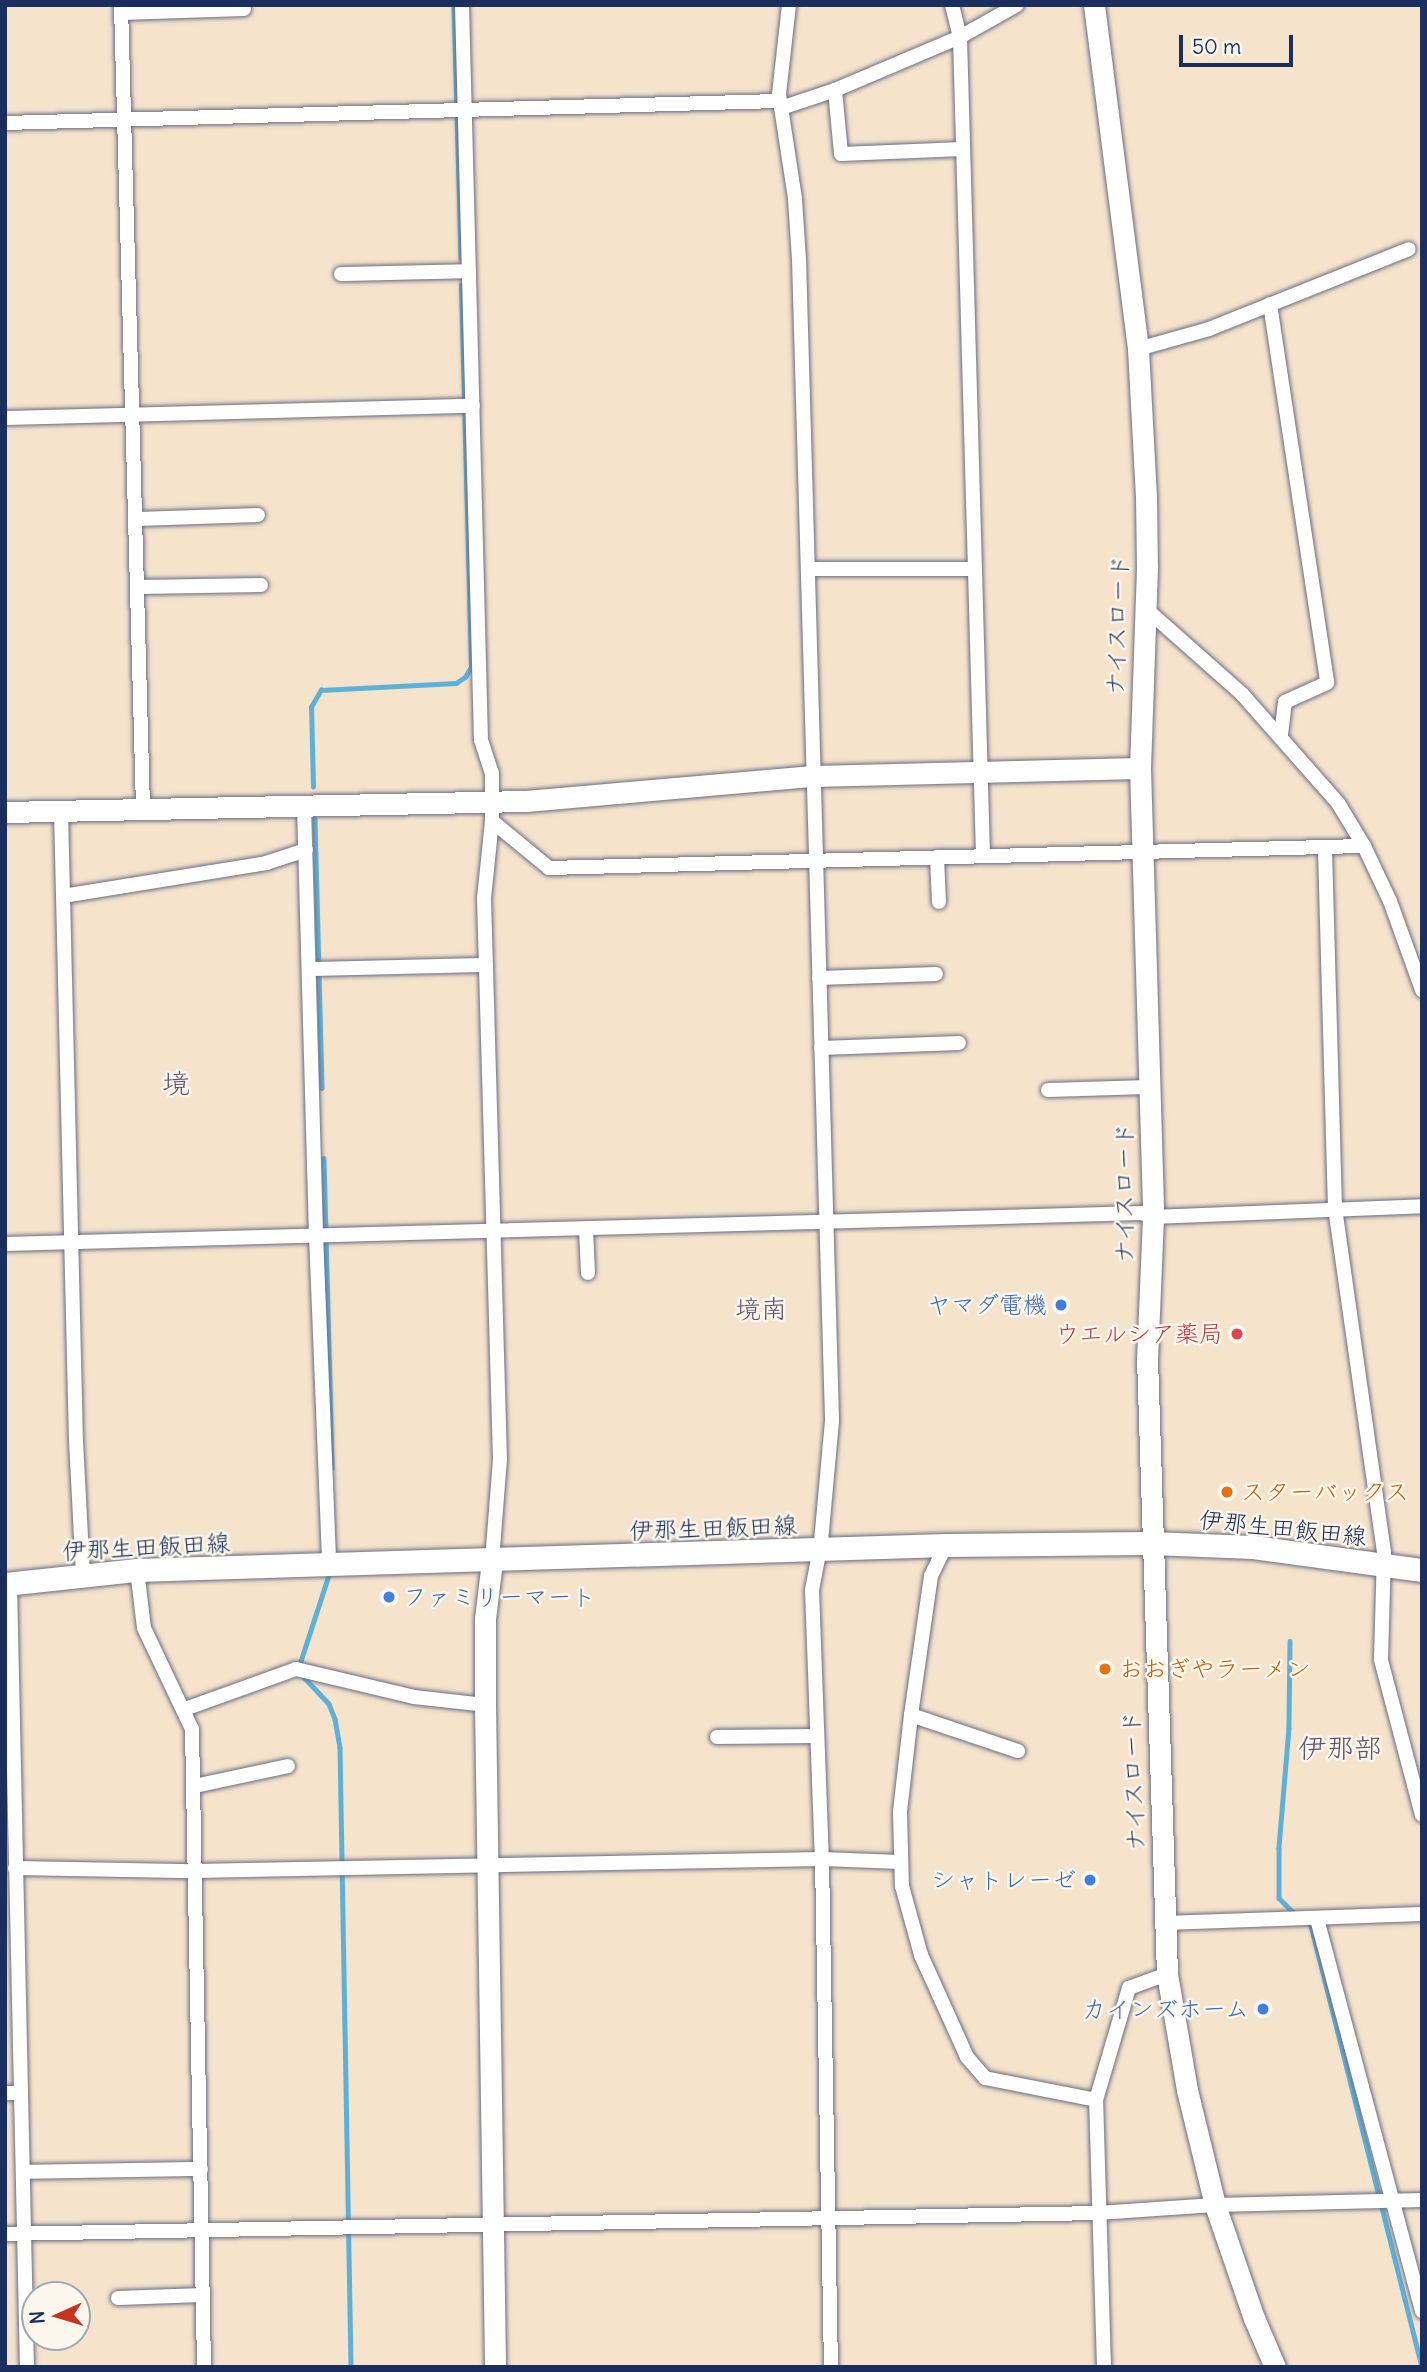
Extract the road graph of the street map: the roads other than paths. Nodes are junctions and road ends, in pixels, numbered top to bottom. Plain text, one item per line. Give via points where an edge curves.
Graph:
1 (462, 5) edge
2 (789, 5) edge
3 (952, 5) edge
4 (1017, 5) edge
5 (1094, 5) edge
6 (121, 9) edge
7 (244, 9) dead end
8 (960, 37) junction
9 (835, 90) junction
10 (780, 105) junction
11 (459, 110) junction
12 (124, 120) junction
13 (5, 123) edge
14 (964, 149) junction
15 (1409, 250) dead end
16 (470, 271) junction
17 (341, 274) dead end
18 (1270, 304) junction
19 (1138, 349) junction
20 (467, 406) junction
21 (135, 413) junction
22 (5, 418) edge
23 (258, 515) dead end
24 (137, 519) junction
25 (807, 569) junction
26 (975, 569) junction
27 (261, 585) dead end
28 (138, 587) junction
29 (1146, 609) junction
30 (1281, 734) junction
31 (1140, 768) junction
32 (980, 771) junction
33 (813, 776) junction
34 (304, 806) junction
35 (143, 808) junction
36 (61, 811) junction
37 (491, 811) junction
38 (5, 812) edge
39 (1364, 846) junction
40 (306, 850) junction
41 (1325, 850) junction
42 (1142, 853) junction
43 (983, 856) junction
44 (937, 858) junction
45 (816, 861) junction
46 (63, 896) junction
47 (939, 902) dead end
48 (486, 965) junction
49 (316, 968) junction
50 (936, 974) dead end
51 (819, 978) junction
52 (1422, 989) edge
53 (959, 1043) dead end
54 (821, 1048) junction
55 (1149, 1087) junction
56 (1048, 1090) dead end
57 (1422, 1206) edge
58 (1335, 1208) junction
59 (1153, 1217) junction
60 (826, 1223) junction
61 (586, 1229) junction
62 (494, 1232) junction
63 (322, 1235) junction
64 (71, 1242) junction
65 (5, 1244) edge
66 (587, 1273) dead end
67 (1151, 1543) junction
68 (946, 1545) junction
69 (818, 1551) junction
70 (492, 1560) junction
71 (329, 1565) junction
72 (1384, 1565) junction
73 (137, 1570) junction
74 (1422, 1570) edge
75 (83, 1574) junction
76 (8, 1584) edge
77 (485, 1705) junction
78 (185, 1709) junction
79 (911, 1715) junction
80 (817, 1736) junction
81 (717, 1737) dead end
82 (1018, 1751) dead end
83 (288, 1766) dead end
84 (195, 1786) junction
85 (1422, 1815) edge
86 (822, 1860) junction
87 (900, 1862) junction
88 (487, 1866) junction
89 (15, 1868) junction
90 (195, 1871) junction
91 (1422, 1914) edge
92 (1317, 1919) junction
93 (1164, 1923) junction
94 (11, 1966) edge
95 (1167, 1974) junction
96 (13, 2093) edge
97 (1096, 2100) junction
98 (201, 2169) junction
99 (23, 2172) junction
100 (1422, 2200) edge
101 (1393, 2201) junction
102 (1215, 2205) junction
103 (1098, 2213) junction
104 (829, 2218) junction
105 (493, 2227) junction
106 (202, 2230) junction
107 (5, 2234) edge
108 (24, 2234) junction
109 (203, 2295) junction
110 (118, 2298) dead end
111 (1422, 2312) edge
112 (27, 2367) edge
113 (204, 2367) edge
114 (495, 2367) edge
115 (831, 2367) edge
116 (1104, 2367) edge
117 (1275, 2367) edge

1 - 11 street
2 - 10 street
3 - 8 street
4 - 8 street
5 - 19 street, ナイスロード
6 - 7 street
6 - 12 street
8 - 9 street
8 - 14 street
9 - 10 street
9 - 14 street via 841,154
10 - 11 street
10 - 25 street via 799,259
11 - 12 street
11 - 16 street
12 - 13 street
12 - 21 street
14 - 26 street
15 - 18 street
16 - 17 street
16 - 20 street
18 - 19 street via 1209,329
18 - 30 street via 1326,683 1285,702
19 - 29 street, ナイスロード
20 - 21 street
20 - 37 street via 481,740 492,773
21 - 22 street
21 - 24 street
23 - 24 street
24 - 28 street
25 - 26 street
25 - 33 street
26 - 32 street
27 - 28 street
28 - 35 street
29 - 30 street
29 - 31 street, ナイスロード
30 - 39 street via 1338,803
31 - 32 street
31 - 42 street, ナイスロード
32 - 33 street
32 - 43 street
33 - 37 street via 561,799
33 - 45 street
34 - 35 street
34 - 37 street
34 - 40 street
35 - 36 street
36 - 38 street
36 - 46 street
37 - 45 street via 549,868
37 - 48 street via 484,898
39 - 41 street
39 - 52 street
40 - 46 street via 266,863
40 - 49 street
41 - 42 street
41 - 58 street
42 - 43 street
42 - 55 street, ナイスロード
43 - 44 street
44 - 45 street
44 - 47 street
45 - 51 street
46 - 64 street
48 - 49 street
48 - 62 street
49 - 63 street
50 - 51 street
51 - 54 street
53 - 54 street
54 - 60 street
55 - 56 street
55 - 59 street, ナイスロード
57 - 58 street
58 - 59 street
58 - 72 street
59 - 60 street via 1141,1213
59 - 67 street, ナイスロード via 1147,1358
60 - 61 street
60 - 69 street via 832,1421
61 - 62 street
61 - 66 street
62 - 63 street
62 - 70 street via 500,1459
63 - 64 street
63 - 71 street
64 - 65 street
64 - 75 street
67 - 68 main road, 伊那生田飯田線
67 - 72 main road, 伊那生田飯田線 via 1253,1548
67 - 93 street, ナイスロード
68 - 69 main road, 伊那生田飯田線
68 - 79 street via 931,1576
69 - 70 main road, 伊那生田飯田線
69 - 80 street via 812,1590
70 - 71 main road, 伊那生田飯田線
70 - 77 street via 485,1619
71 - 73 main road, 伊那生田飯田線
72 - 74 main road, 伊那生田飯田線
72 - 85 street via 1381,1660
73 - 75 main road, 伊那生田飯田線
73 - 78 street via 144,1628
75 - 76 main road, 伊那生田飯田線
76 - 89 street via 15,1682
77 - 78 street via 388,1692 298,1669
77 - 88 street
78 - 84 street via 192,1729
79 - 82 street
79 - 87 street via 900,1812
80 - 81 street
80 - 86 street
83 - 84 street
84 - 90 street
86 - 87 street
86 - 88 street
86 - 104 street
87 - 97 street via 921,1955 967,2057 985,2078
88 - 90 street
88 - 105 street
89 - 90 street
89 - 94 street
90 - 98 street
91 - 92 street
92 - 93 street
92 - 101 street
93 - 95 street, ナイスロード
94 - 96 street
95 - 97 street via 1129,1988
95 - 102 street, ナイスロード via 1187,2090
96 - 99 street
97 - 103 street
98 - 99 street
98 - 106 street
99 - 108 street
100 - 101 street
101 - 102 street
101 - 111 street
102 - 103 street
102 - 117 street, ナイスロード
103 - 104 street
103 - 116 street
104 - 105 street
104 - 115 street
105 - 106 street
105 - 114 street
106 - 108 street
106 - 109 street
107 - 108 street
108 - 112 street
109 - 110 street
109 - 113 street

